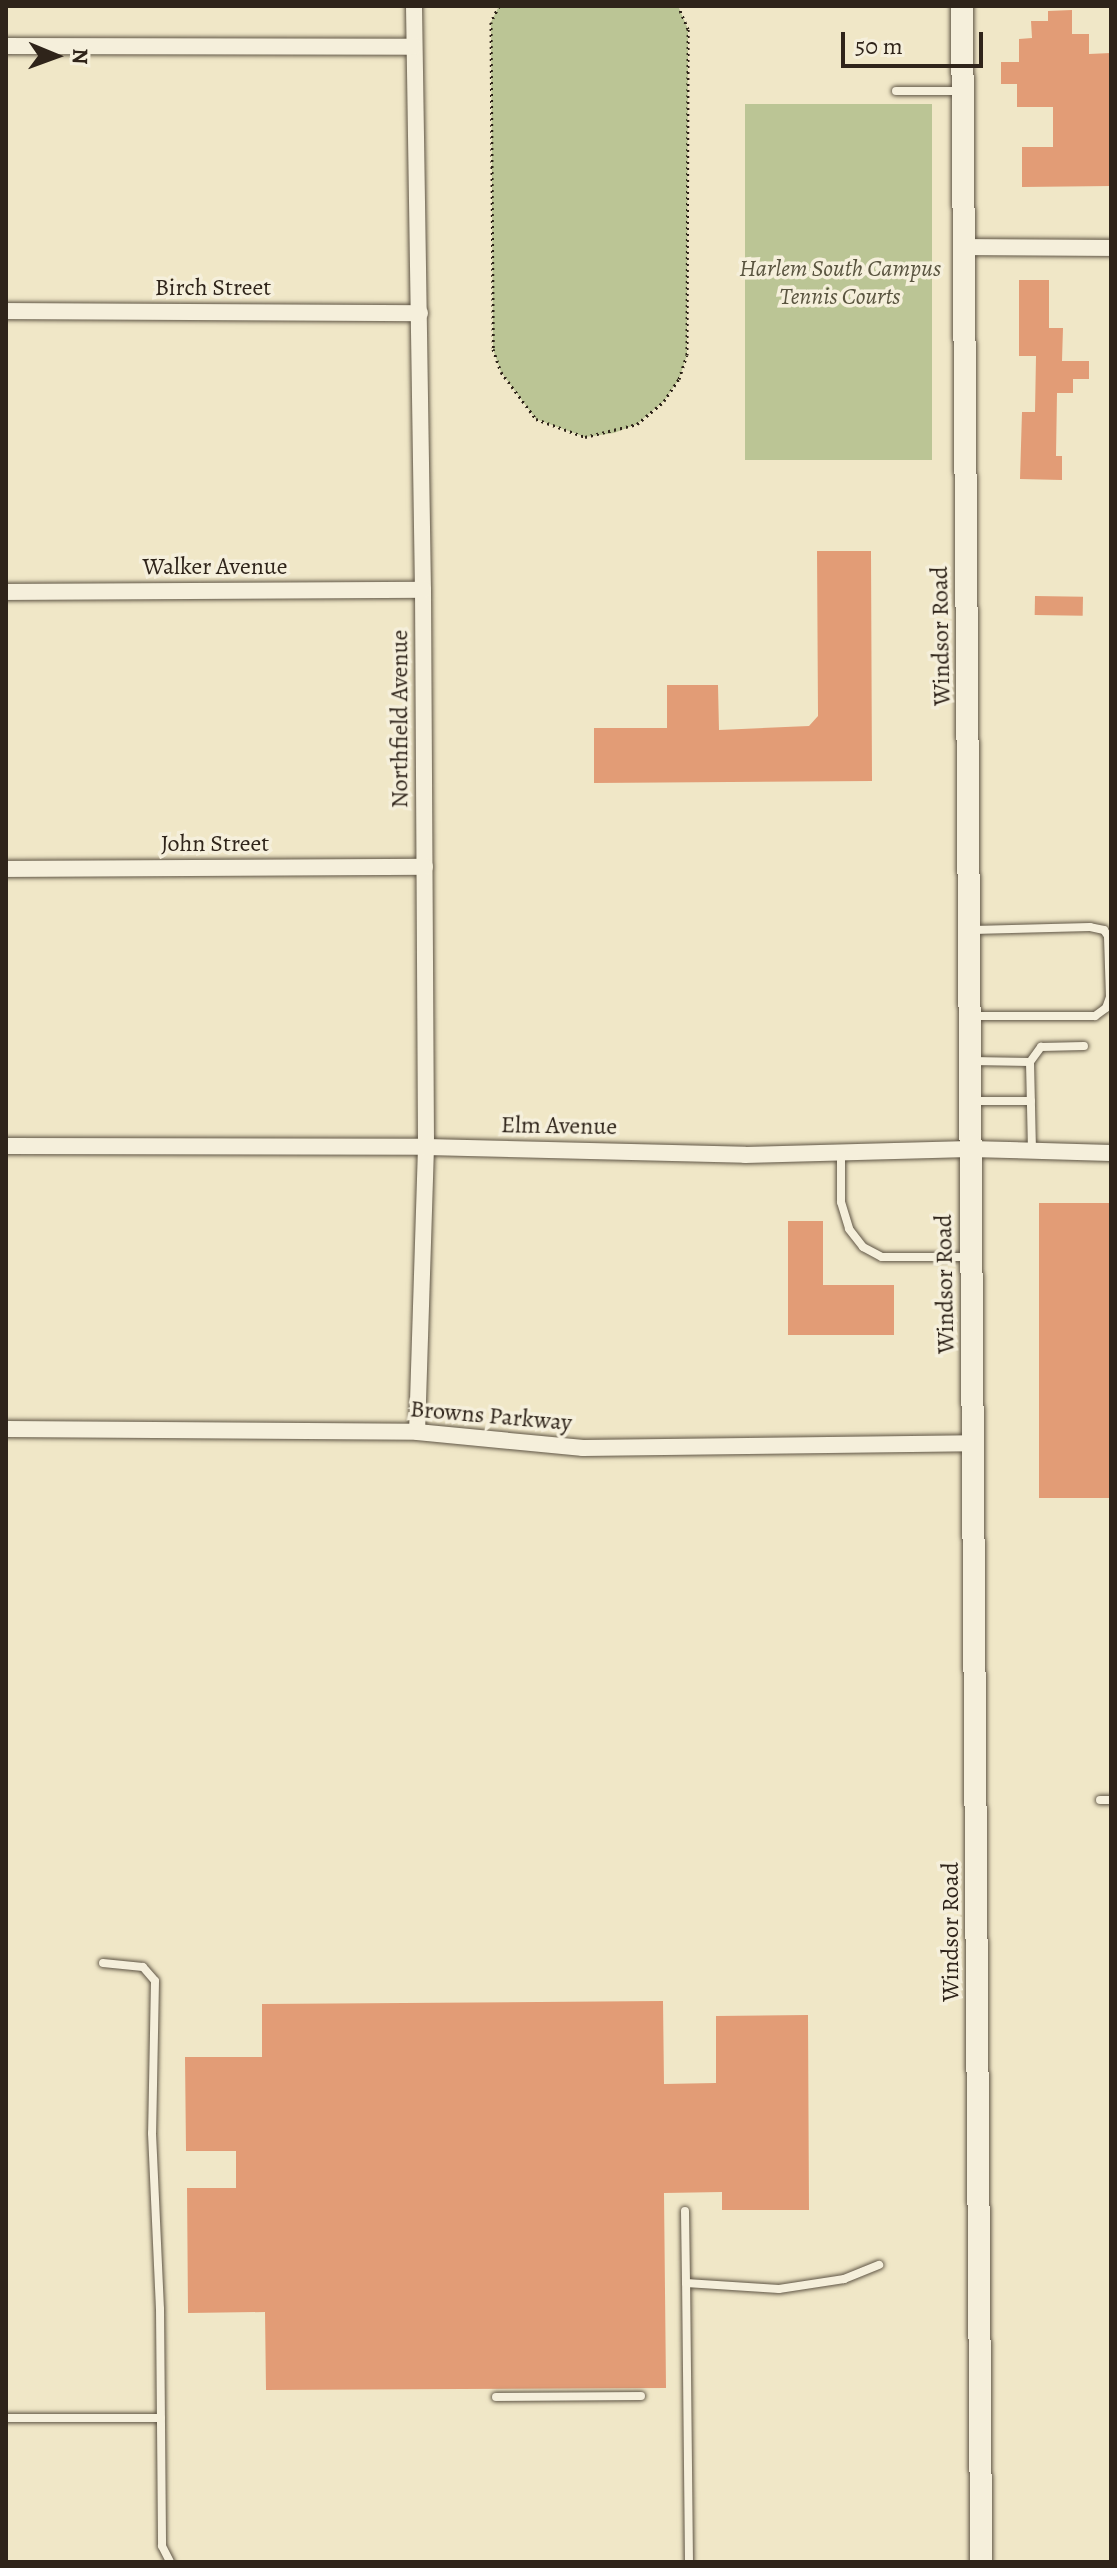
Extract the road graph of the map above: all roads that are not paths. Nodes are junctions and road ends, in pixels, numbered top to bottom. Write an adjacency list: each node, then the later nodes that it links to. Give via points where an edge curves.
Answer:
1 (414, 6): 4 (street, Northfield Avenue)
2 (962, 6): 6 (street, Windsor Road)
3 (6, 46): 4 (street)
4 (414, 47): 10 (street, Northfield Avenue)
5 (896, 91): 6 (lane)
6 (962, 91): 7 (street, Windsor Road)
7 (964, 247): 8 (street); 15 (street, Windsor Road)
8 (1111, 248)
9 (6, 311): 10 (street, Birch Street)
10 (420, 313): 11 (street, Northfield Avenue)
11 (423, 590): 12 (street, Walker Avenue); 13 (street, Northfield Avenue)
12 (6, 592)
13 (425, 867): 14 (street, John Street); 23 (street, Northfield Avenue)
14 (6, 869)
15 (969, 930): 16 (street, Windsor Road); 16 (lane, via 1104,930 1110,997 1095,1016)
16 (970, 1016): 18 (street, Windsor Road)
17 (1084, 1046): 19 (lane, via 1041,1047)
18 (970, 1061): 19 (lane); 20 (street, Windsor Road)
19 (1030, 1062): 21 (lane)
20 (970, 1101): 21 (lane); 24 (street, Windsor Road)
21 (1031, 1101): 25 (lane)
22 (6, 1146): 23 (street, Elm Avenue)
23 (426, 1147): 26 (street, Elm Avenue); 30 (street, Northfield Avenue)
24 (970, 1149): 25 (street, Elm Avenue); 26 (street, Elm Avenue); 28 (street, Windsor Road)
25 (1032, 1151): 27 (street, Elm Avenue)
26 (841, 1153): 28 (lane, via 841,1202 849,1229 863,1247 882,1257)
27 (1111, 1153)
28 (971, 1257): 31 (street, Windsor Road)
29 (6, 1429): 30 (street, Browns Parkway)
30 (417, 1432): 31 (street, Browns Parkway, via 583,1448)
31 (972, 1443): 44 (street, Windsor Road)
32 (1100, 1800): 33 (lane)
33 (1111, 1800)
34 (103, 1963): 41 (lane, via 143,1967 155,1981 152,2133)
35 (685, 2211): 37 (lane)
36 (879, 2265): 37 (lane, via 844,2279 779,2289)
37 (686, 2283): 43 (lane)
38 (641, 2396): 39 (lane)
39 (496, 2397)
40 (6, 2418): 41 (lane)
41 (161, 2418): 42 (lane, via 162,2546)
42 (170, 2562)
43 (689, 2562)
44 (981, 2562)

